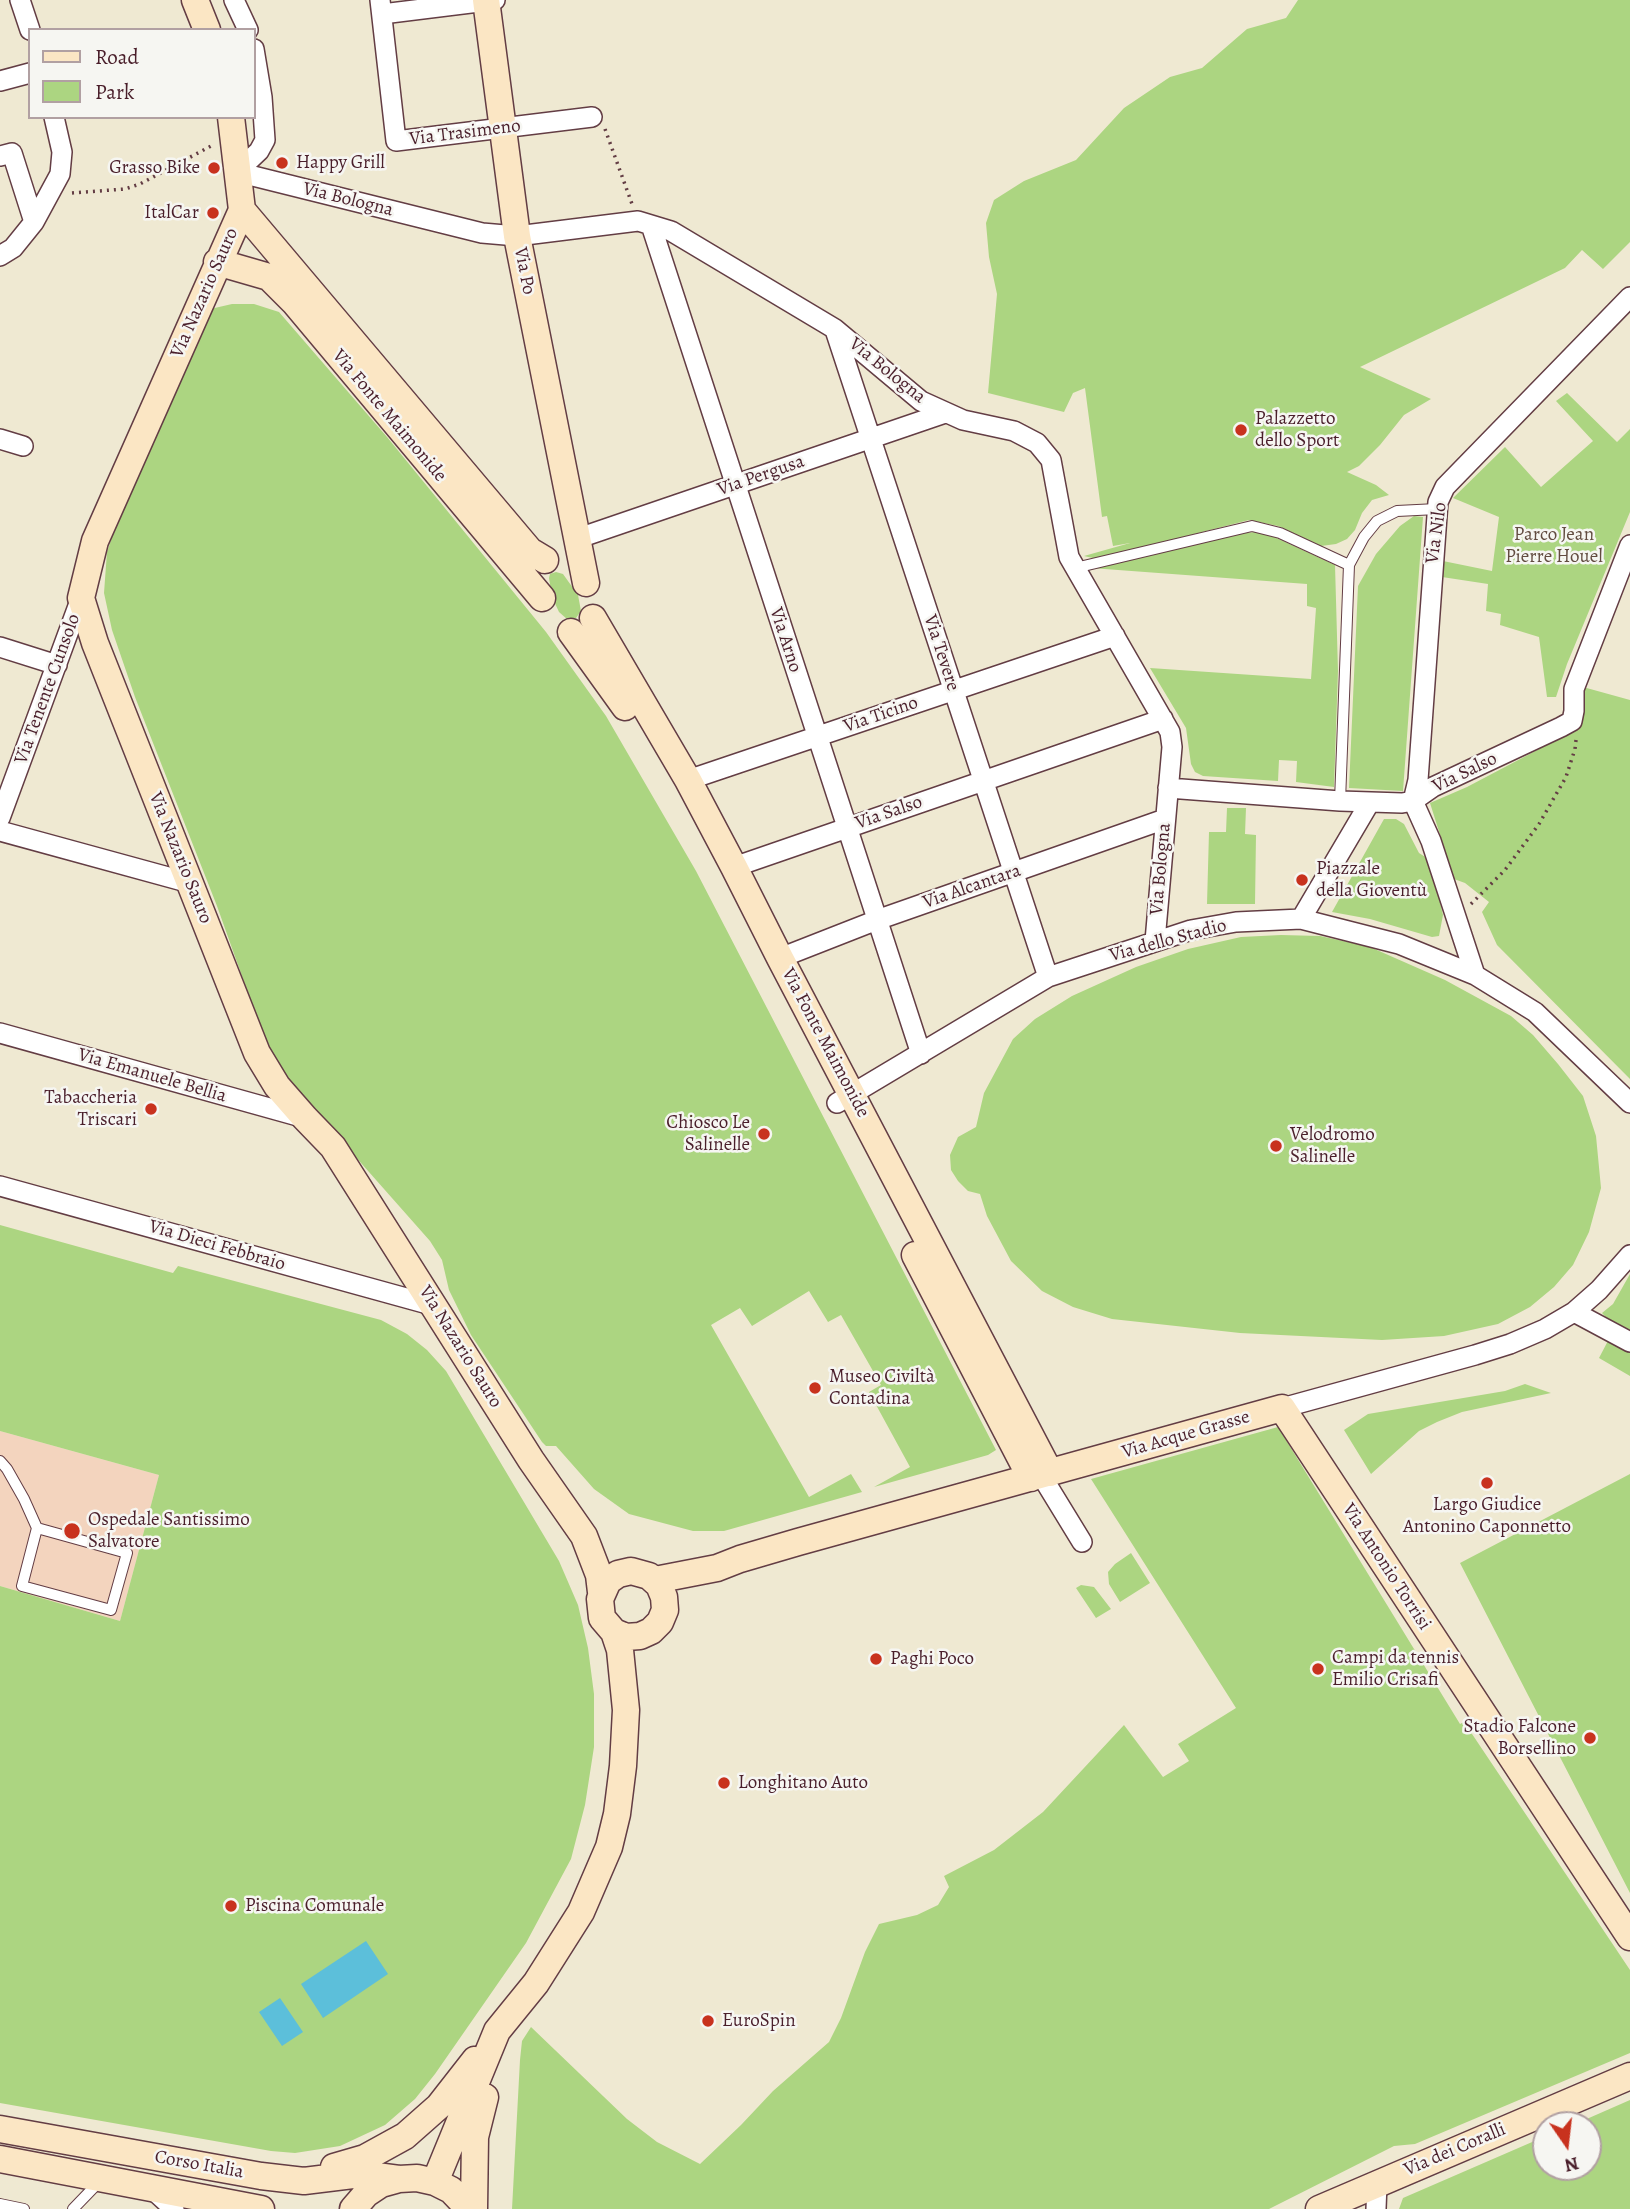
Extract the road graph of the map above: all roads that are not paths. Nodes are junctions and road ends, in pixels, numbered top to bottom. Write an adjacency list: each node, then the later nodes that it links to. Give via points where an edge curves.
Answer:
1 (20, 0): 6 (street)
2 (195, 0): 7 (street)
3 (234, 0): 8 (street)
4 (489, 0): 5 (street); 15 (street, Via Po)
5 (381, 7): 15 (street, Via Trasimeno, via 396,141)
6 (29, 28)
7 (207, 28)
8 (247, 28)
9 (256, 61): 17 (street, via 265,140)
10 (28, 74): 11 (street)
11 (0, 81)
12 (592, 117): 15 (street, Via Trasimeno)
13 (54, 119): 19 (street, via 62,152 60,174)
14 (232, 125): 17 (street, Via Nazario Sauro)
15 (503, 129): 21 (street, Via Po)
16 (6, 154): 19 (street)
17 (237, 172): 18 (street, Via Nazario Sauro); 21 (street, Via Bologna, via 482,233)
18 (242, 210): 23 (street, Via Nazario Sauro); 34 (street, Via Fonte Maimonide, via 530,551)
19 (34, 222): 22 (street, via 13,248)
20 (644, 223): 21 (street, Via Bologna); 25 (street, Via Bologna, via 671,231); 30 (street, Via Arno)
21 (517, 236): 32 (street, Via Po)
22 (0, 256)
23 (217, 262): 38 (street, Via Nazario Sauro, via 95,541); 39 (street, Via Fonte Maimonide, via 269,276)
24 (1630, 297): 31 (street, Via Nilo, via 1445,487)
25 (835, 329): 26 (street, Via Bologna, via 921,401); 27 (street, Via Tevere)
26 (945, 413): 27 (street, Via Pergusa); 36 (street, Via Bologna, via 1014,431 1037,443 1051,460)
27 (871, 438): 30 (street, Via Pergusa); 45 (street, Via Tevere)
28 (0, 439): 29 (street)
29 (23, 446)
30 (734, 484): 32 (street, Via Pergusa); 47 (street, Via Arno)
31 (1437, 509): 35 (lane, via 1397,511 1377,522); 52 (street, Via Nilo)
32 (576, 538): 34 (street); 37 (street, Via Po)
33 (1630, 545): 52 (street, Via Salso, via 1574,689 1572,721 1433,787)
34 (549, 558): 37 (street, Via Fonte Maimonide, via 577,570); 39 (street, via 537,575)
35 (1349, 565): 36 (lane, via 1280,533 1252,526); 51 (lane)
36 (1075, 568): 42 (street, Via Bologna)
37 (586, 583): 40 (street, Via Fonte Maimonide)
38 (81, 598): 44 (street, Via Tenente Cunsolo); 60 (street, Via Nazario Sauro)
39 (541, 598): 41 (street, Via Fonte Maimonide, via 550,614)
40 (593, 618): 41 (street, via 583,632); 48 (street, Via Fonte Maimonide)
41 (571, 632): 69 (street, Via Fonte Maimonide, via 618,696 675,790)
42 (1115, 636): 45 (street, Via Ticino); 46 (street, Via Bologna)
43 (0, 647): 44 (street)
44 (57, 665): 54 (street, Via Tenente Cunsolo)
45 (954, 691): 47 (street, Via Ticino); 49 (street, Via Tevere)
46 (1163, 719): 49 (street, Via Salso); 50 (street, Via Bologna, via 1172,747)
47 (817, 737): 48 (street, Via Ticino); 56 (street, Via Arno)
48 (688, 780): 58 (street, Via Fonte Maimonide)
49 (983, 780): 56 (street, Via Salso); 59 (street, Via Tevere)
50 (1168, 788): 51 (street, Via Salso); 55 (street, Via Bologna)
51 (1340, 801): 53 (street, Via Salso)
52 (1413, 801): 53 (street, Via Salso); 65 (street, via 1431,841)
53 (1370, 802): 61 (street)
54 (0, 818)
55 (1165, 819): 59 (street, Via Alcantara); 63 (street, Via Bologna)
56 (846, 827): 58 (street, Via Salso); 62 (street, Via Arno)
57 (0, 831): 60 (street)
58 (734, 867): 64 (street, Via Fonte Maimonide)
59 (1013, 872): 62 (street, Via Alcantara); 66 (street, Via Tevere)
60 (190, 883): 71 (street, Via Nazario Sauro, via 257,1053)
61 (1301, 919): 63 (street, Via dello Stadio, via 1237,922); 65 (street, Via dello Stadio, via 1399,944)
62 (877, 920): 64 (street, Via Alcantara); 68 (street, Via Arno)
63 (1155, 941): 66 (street, Via dello Stadio)
64 (780, 958): 69 (street, Via Fonte Maimonide)
65 (1475, 975): 70 (street, Via dello Stadio, via 1535,1012)
66 (1048, 977): 68 (street, Via dello Stadio)
67 (0, 1033): 71 (street, Via Emanuele Bellia)
68 (921, 1054): 69 (street, Via dello Stadio)
69 (845, 1099): 79 (street, Via Fonte Maimonide)
70 (1630, 1103)
71 (304, 1118): 74 (street, Via Nazario Sauro, via 332,1147)
72 (0, 1186): 74 (street, Via Dieci Febbraio)
73 (1630, 1255): 75 (street, Via Acque Grasse)
74 (435, 1306): 81 (street, Via Nazario Sauro, via 531,1460)
75 (1574, 1311): 76 (street); 77 (street, Via Acque Grasse, via 1510,1344)
76 (1630, 1342)
77 (1282, 1408): 79 (street, Via Acque Grasse); 89 (street, Via Antonio Torrisi)
78 (0, 1461): 80 (lane)
79 (1041, 1475): 82 (street, Via Fonte Maimonide); 83 (street, Via Acque Grasse)
80 (37, 1528): 80 (lane, via 22,1586 111,1610 127,1553)
81 (584, 1535): 84 (street); 85 (street)
82 (1082, 1542)
83 (717, 1568): 84 (street); 86 (street, via 689,1587)
84 (643, 1576): 85 (street, via 613,1577); 86 (street, via 664,1597)
85 (601, 1592): 87 (street, via 600,1611)
86 (657, 1624): 87 (street, via 633,1637); 88 (street, via 643,1648)
87 (614, 1632): 88 (street)
88 (626, 1710): 90 (street, via 622,1777 609,1847 581,1912)
89 (1630, 1937)
90 (536, 1983): 91 (street); 107 (street, via 482,2105 475,2137)
91 (497, 2031): 95 (street, via 439,2106 384,2149 326,2169); 98 (street)
92 (1630, 2076): 100 (street, Via dei Coralli)
93 (0, 2129): 95 (street, Corso Italia)
94 (0, 2160): 96 (street, Corso Italia)
95 (261, 2176): 97 (street, Corso Italia, via 304,2181 361,2174)
96 (103, 2178): 99 (street, Corso Italia); 103 (lane)
97 (399, 2179): 98 (street, Corso Italia); 106 (street, via 366,2194)
98 (435, 2182): 107 (street)
99 (149, 2186): 104 (street); 105 (street, Corso Italia)
100 (1377, 2196): 108 (street, Via dei Coralli)
101 (0, 2204): 102 (lane)
102 (24, 2209)
103 (73, 2209)
104 (174, 2209)
105 (256, 2209)
106 (353, 2209)
107 (471, 2209)
108 (1320, 2209)

